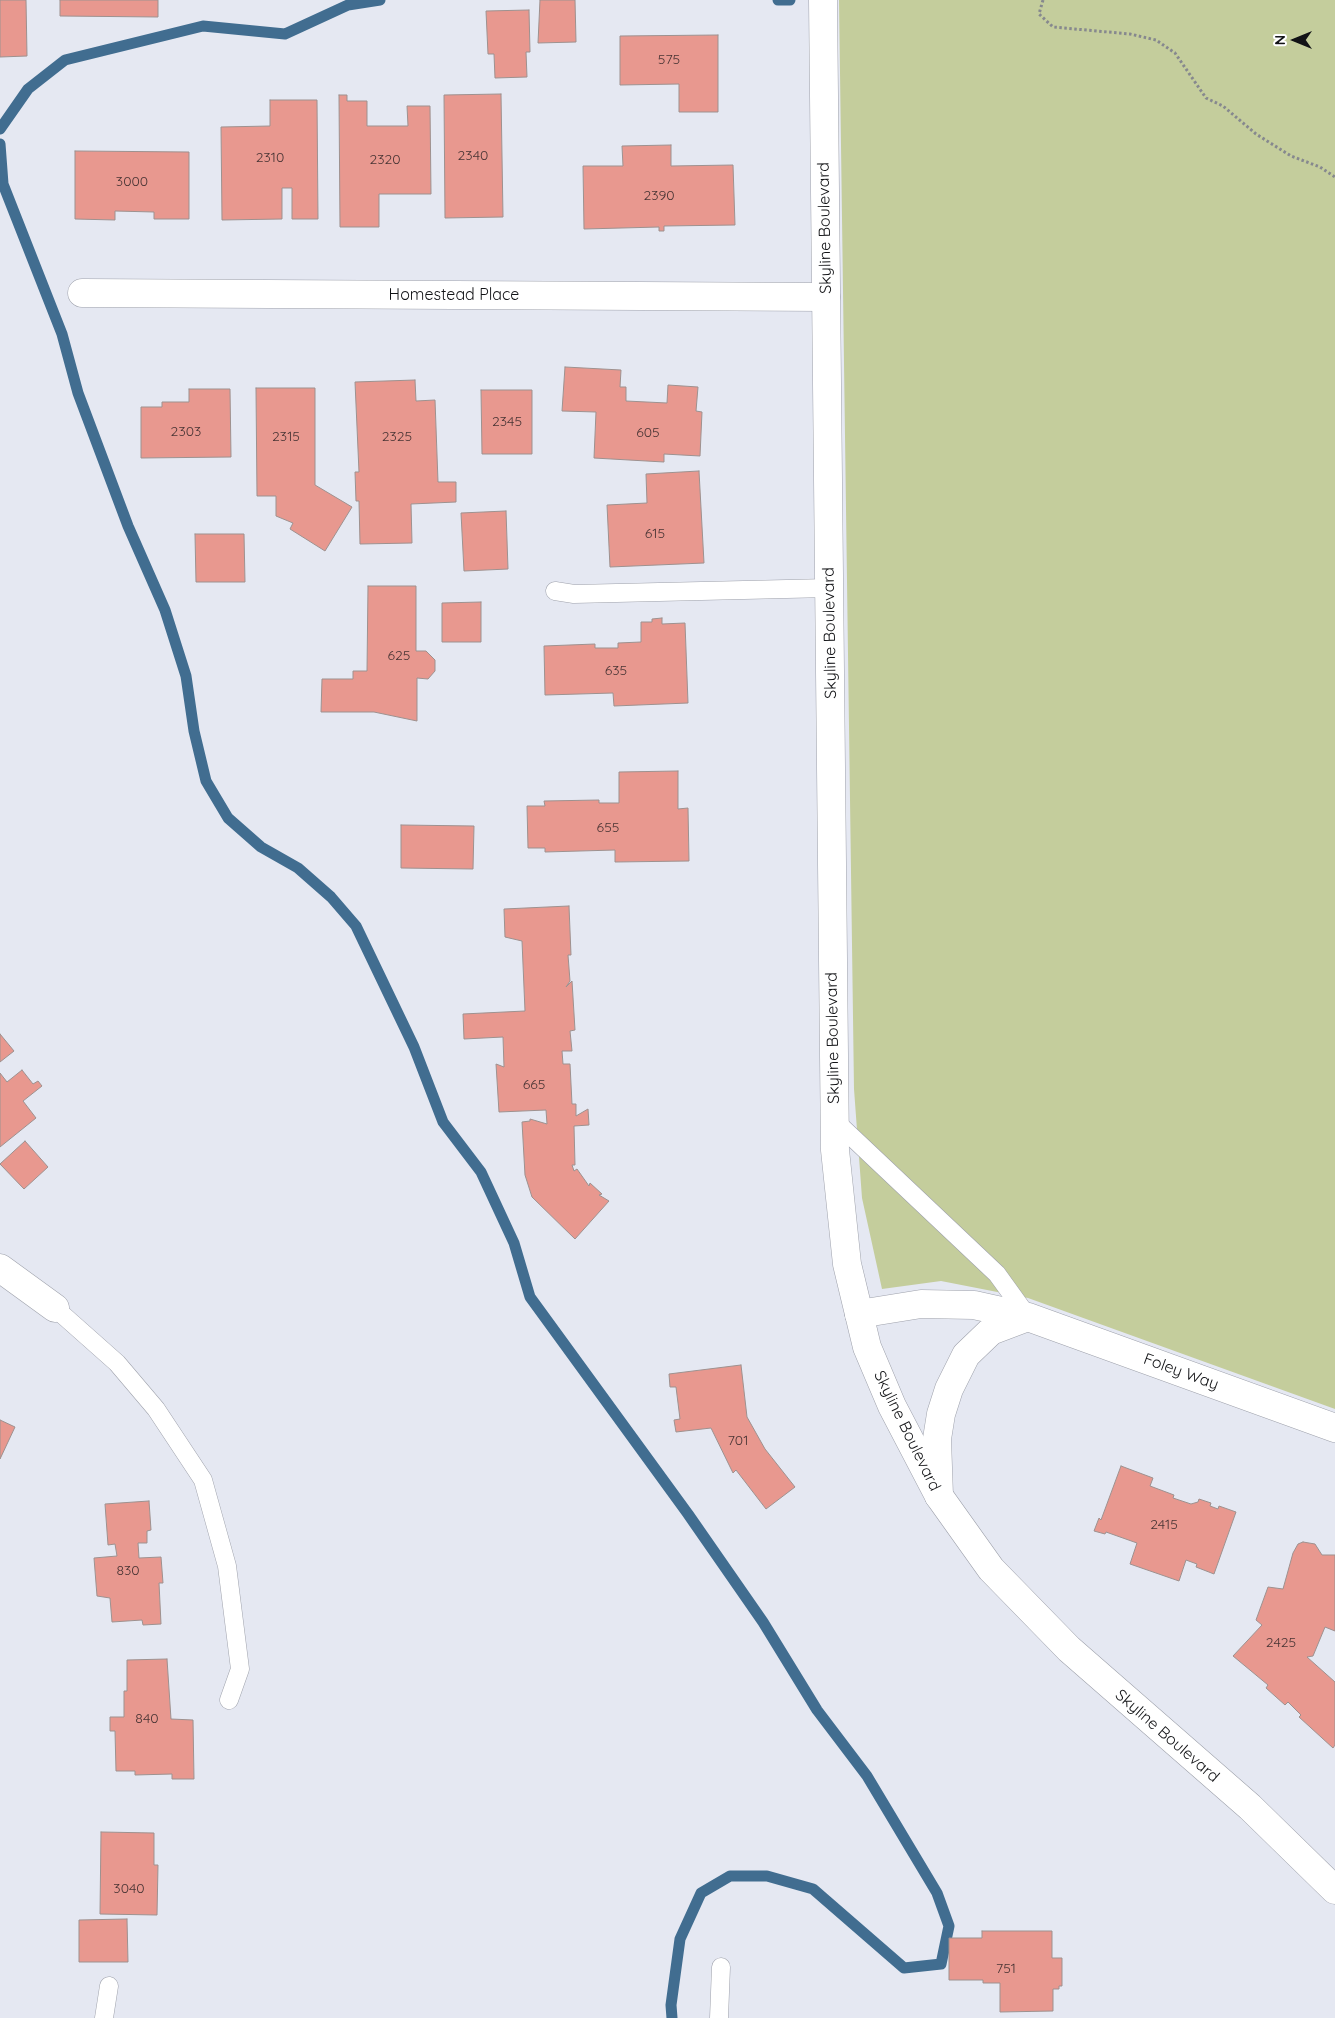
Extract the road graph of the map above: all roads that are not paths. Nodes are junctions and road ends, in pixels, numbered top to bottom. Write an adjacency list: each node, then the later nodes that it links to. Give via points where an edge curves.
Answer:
1 (823, 0): 3 (street, Skyline Boulevard)
2 (82, 293): 3 (street, Homestead Place)
3 (826, 297): 4 (street, Skyline Boulevard)
4 (829, 588): 5 (lane, via 574,594); 6 (street, Skyline Boulevard)
5 (555, 591)
6 (834, 1120): 9 (street, Skyline Boulevard, via 847,1264); 10 (lane, via 997,1274)
7 (0, 1268): 8 (street)
8 (55, 1308): 13 (lane, via 117,1363 156,1409 203,1480 227,1566 240,1669)
9 (859, 1314): 10 (street, Foley Way, via 930,1304 974,1305); 12 (street, Skyline Boulevard, via 867,1347 892,1406)
10 (1028, 1316): 11 (street, Foley Way); 12 (street, via 991,1331 966,1355 941,1414 937,1439)
11 (1335, 1428)
12 (939, 1496): 14 (street, Skyline Boulevard, via 992,1569 1068,1649 1250,1807)
13 (229, 1700)
14 (1335, 1890)
15 (721, 1967): 18 (lane)
16 (109, 1986): 17 (lane)
17 (104, 2018)
18 (719, 2018)

